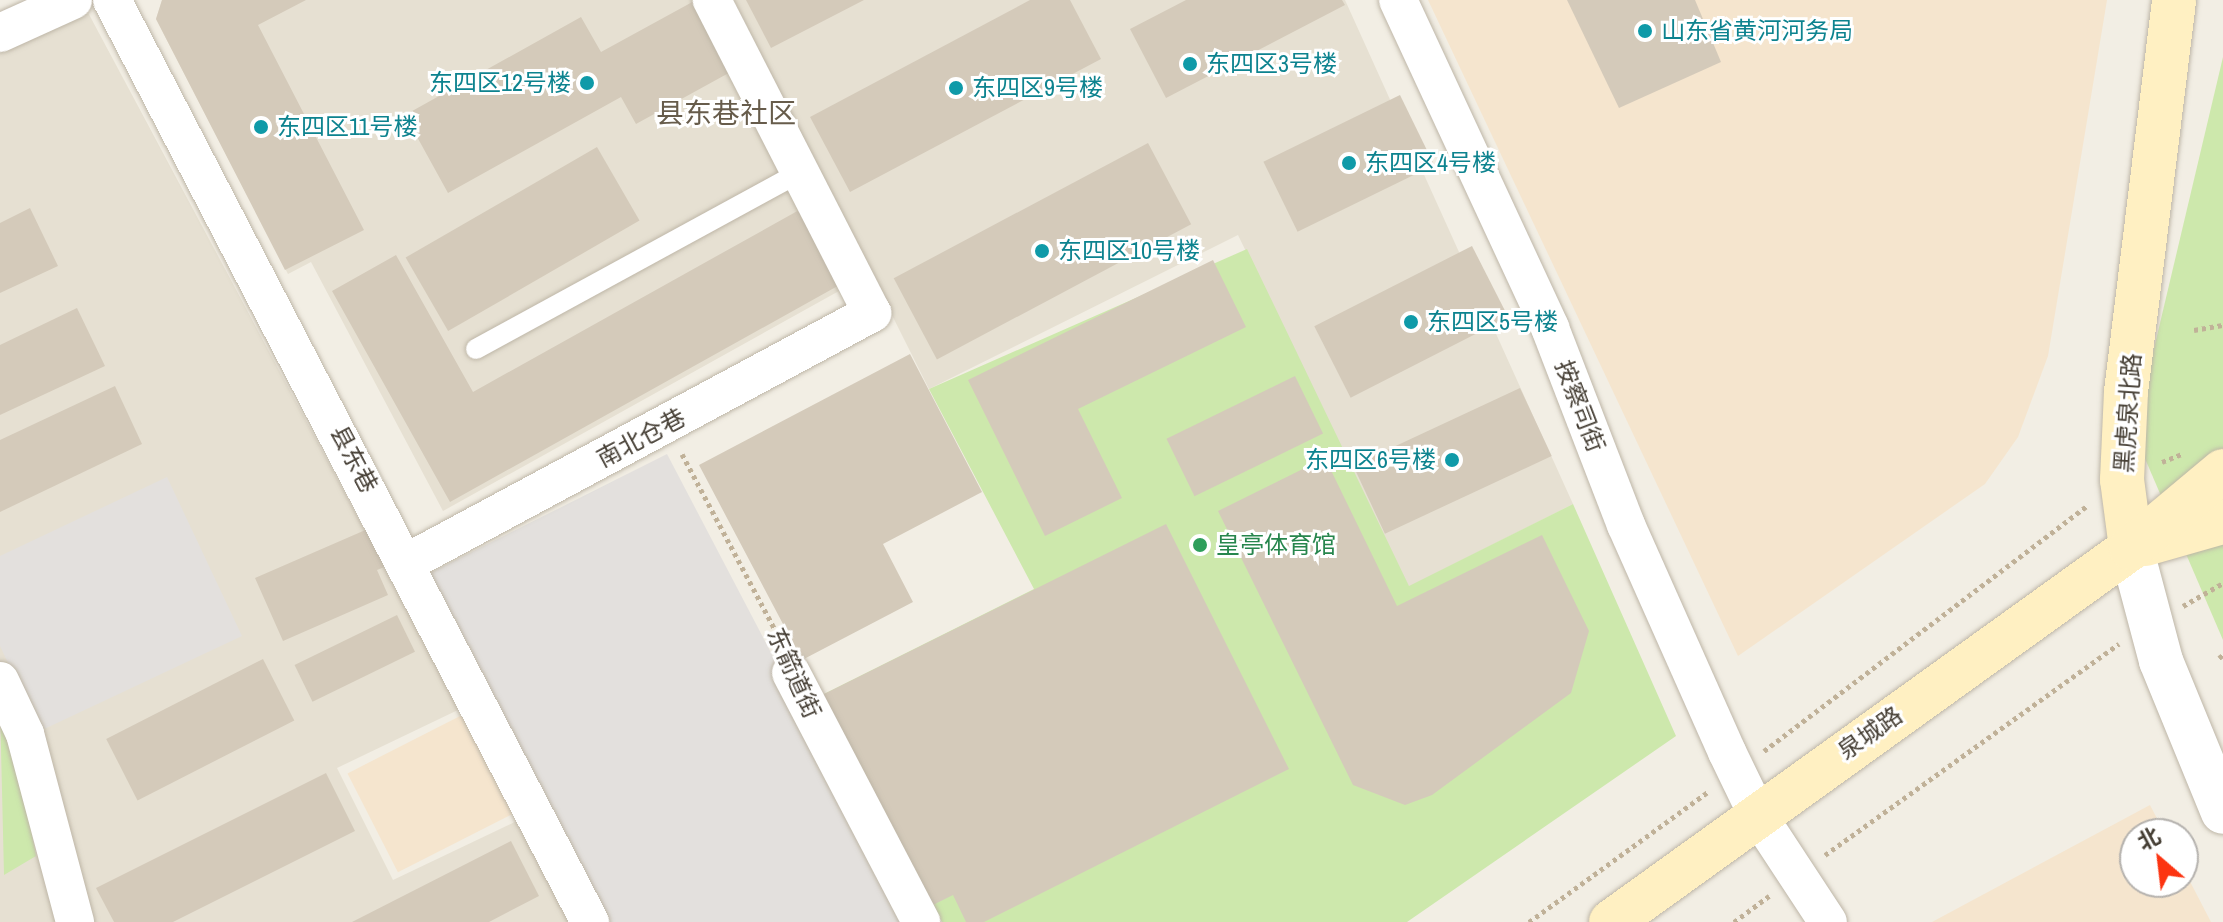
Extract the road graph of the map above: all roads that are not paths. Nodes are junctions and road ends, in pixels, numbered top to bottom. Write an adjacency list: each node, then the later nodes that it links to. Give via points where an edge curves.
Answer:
1 (73, 0): 6 (street)
2 (112, 0): 12 (street, 县东巷)
3 (712, 0): 7 (street)
4 (1398, 0): 16 (street, 按察司街, via 1550,328 1626,525)
5 (2174, 0): 11 (main road, 黑虎泉北路, via 2126,392 2122,480)
6 (0, 33)
7 (800, 172): 8 (lane); 12 (street, 南北仓巷, via 872,313)
8 (476, 349)
9 (2209, 460): 11 (main road, 泉城路)
10 (2223, 522): 11 (main road)
11 (2131, 548): 15 (street, 黑虎泉北路, via 2151,625); 16 (main road, 泉城路)
12 (408, 562): 18 (street, 县东巷)
13 (791, 673): 19 (street, 东箭道街)
14 (0, 681): 17 (street, via 25,734)
15 (2223, 812)
16 (1757, 814): 20 (main road, 泉城路); 21 (street, 按察司街)
17 (75, 922)
18 (590, 922)
19 (921, 922)
20 (1611, 922)
21 (1828, 922)

